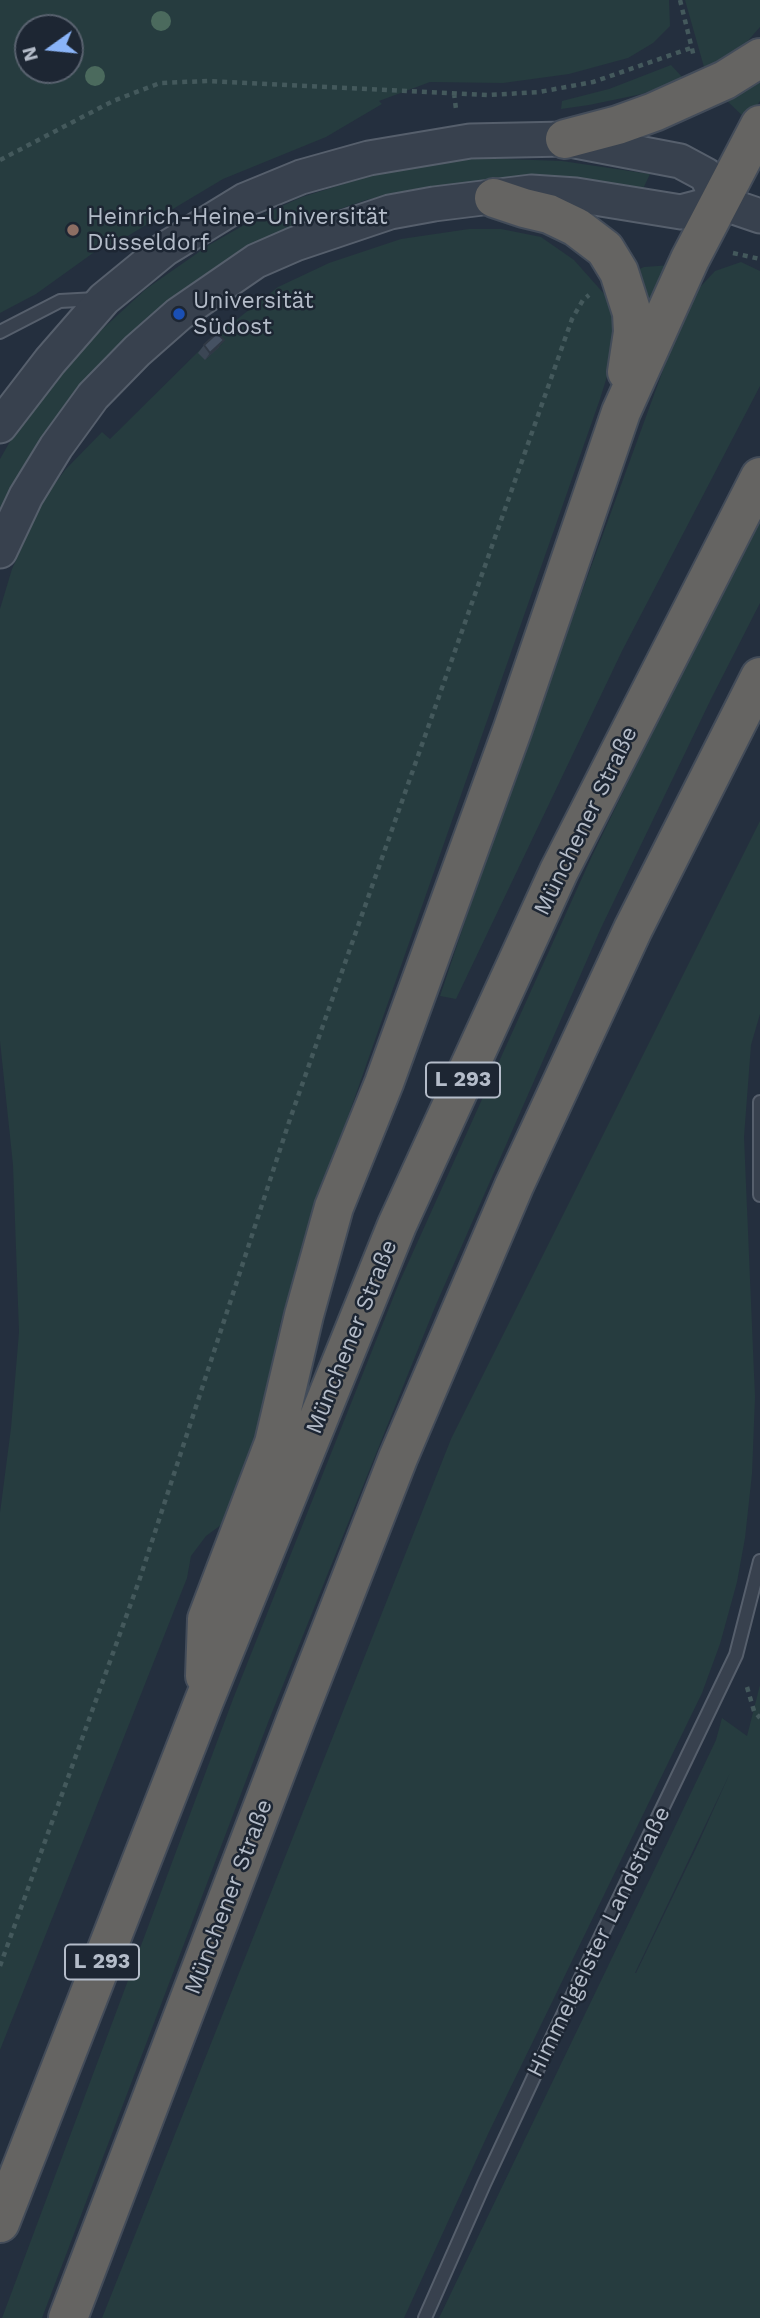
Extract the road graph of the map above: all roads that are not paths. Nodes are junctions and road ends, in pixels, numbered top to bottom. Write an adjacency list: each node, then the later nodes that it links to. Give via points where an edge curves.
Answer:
1 (760, 58): 3 (highway, via 725,80 654,112)
2 (760, 125): 5 (highway)
3 (565, 139): 5 (street, via 680,161 706,175); 7 (street, via 470,141 369,158 301,177 245,201 165,249)
4 (495, 198): 5 (street, via 531,192 576,195 681,212); 9 (highway, via 576,227 605,249 619,272 632,313); 12 (street, via 390,212 295,244 256,261 179,314 93,396 26,496)
5 (719, 202): 6 (street); 9 (highway)
6 (760, 216)
7 (104, 299): 8 (lane, via 60,301); 10 (street)
8 (0, 332)
9 (621, 412): 17 (highway, via 508,741 334,1207 274,1443 207,1619)
10 (0, 426)
11 (760, 477): 17 (highway, Münchener Straße / L 293, via 559,872 397,1225)
12 (0, 551)
13 (760, 677): 19 (highway, Münchener Straße, via 633,929 514,1185 398,1458)
14 (760, 1102): 15 (lane)
15 (760, 1195)
16 (760, 1561): 20 (lane, Himmelgeister Landstraße, via 736,1655 546,2050)
17 (204, 1701): 18 (highway, Münchener Straße / L 293)
18 (0, 2223)
19 (68, 2318)
20 (425, 2318)

